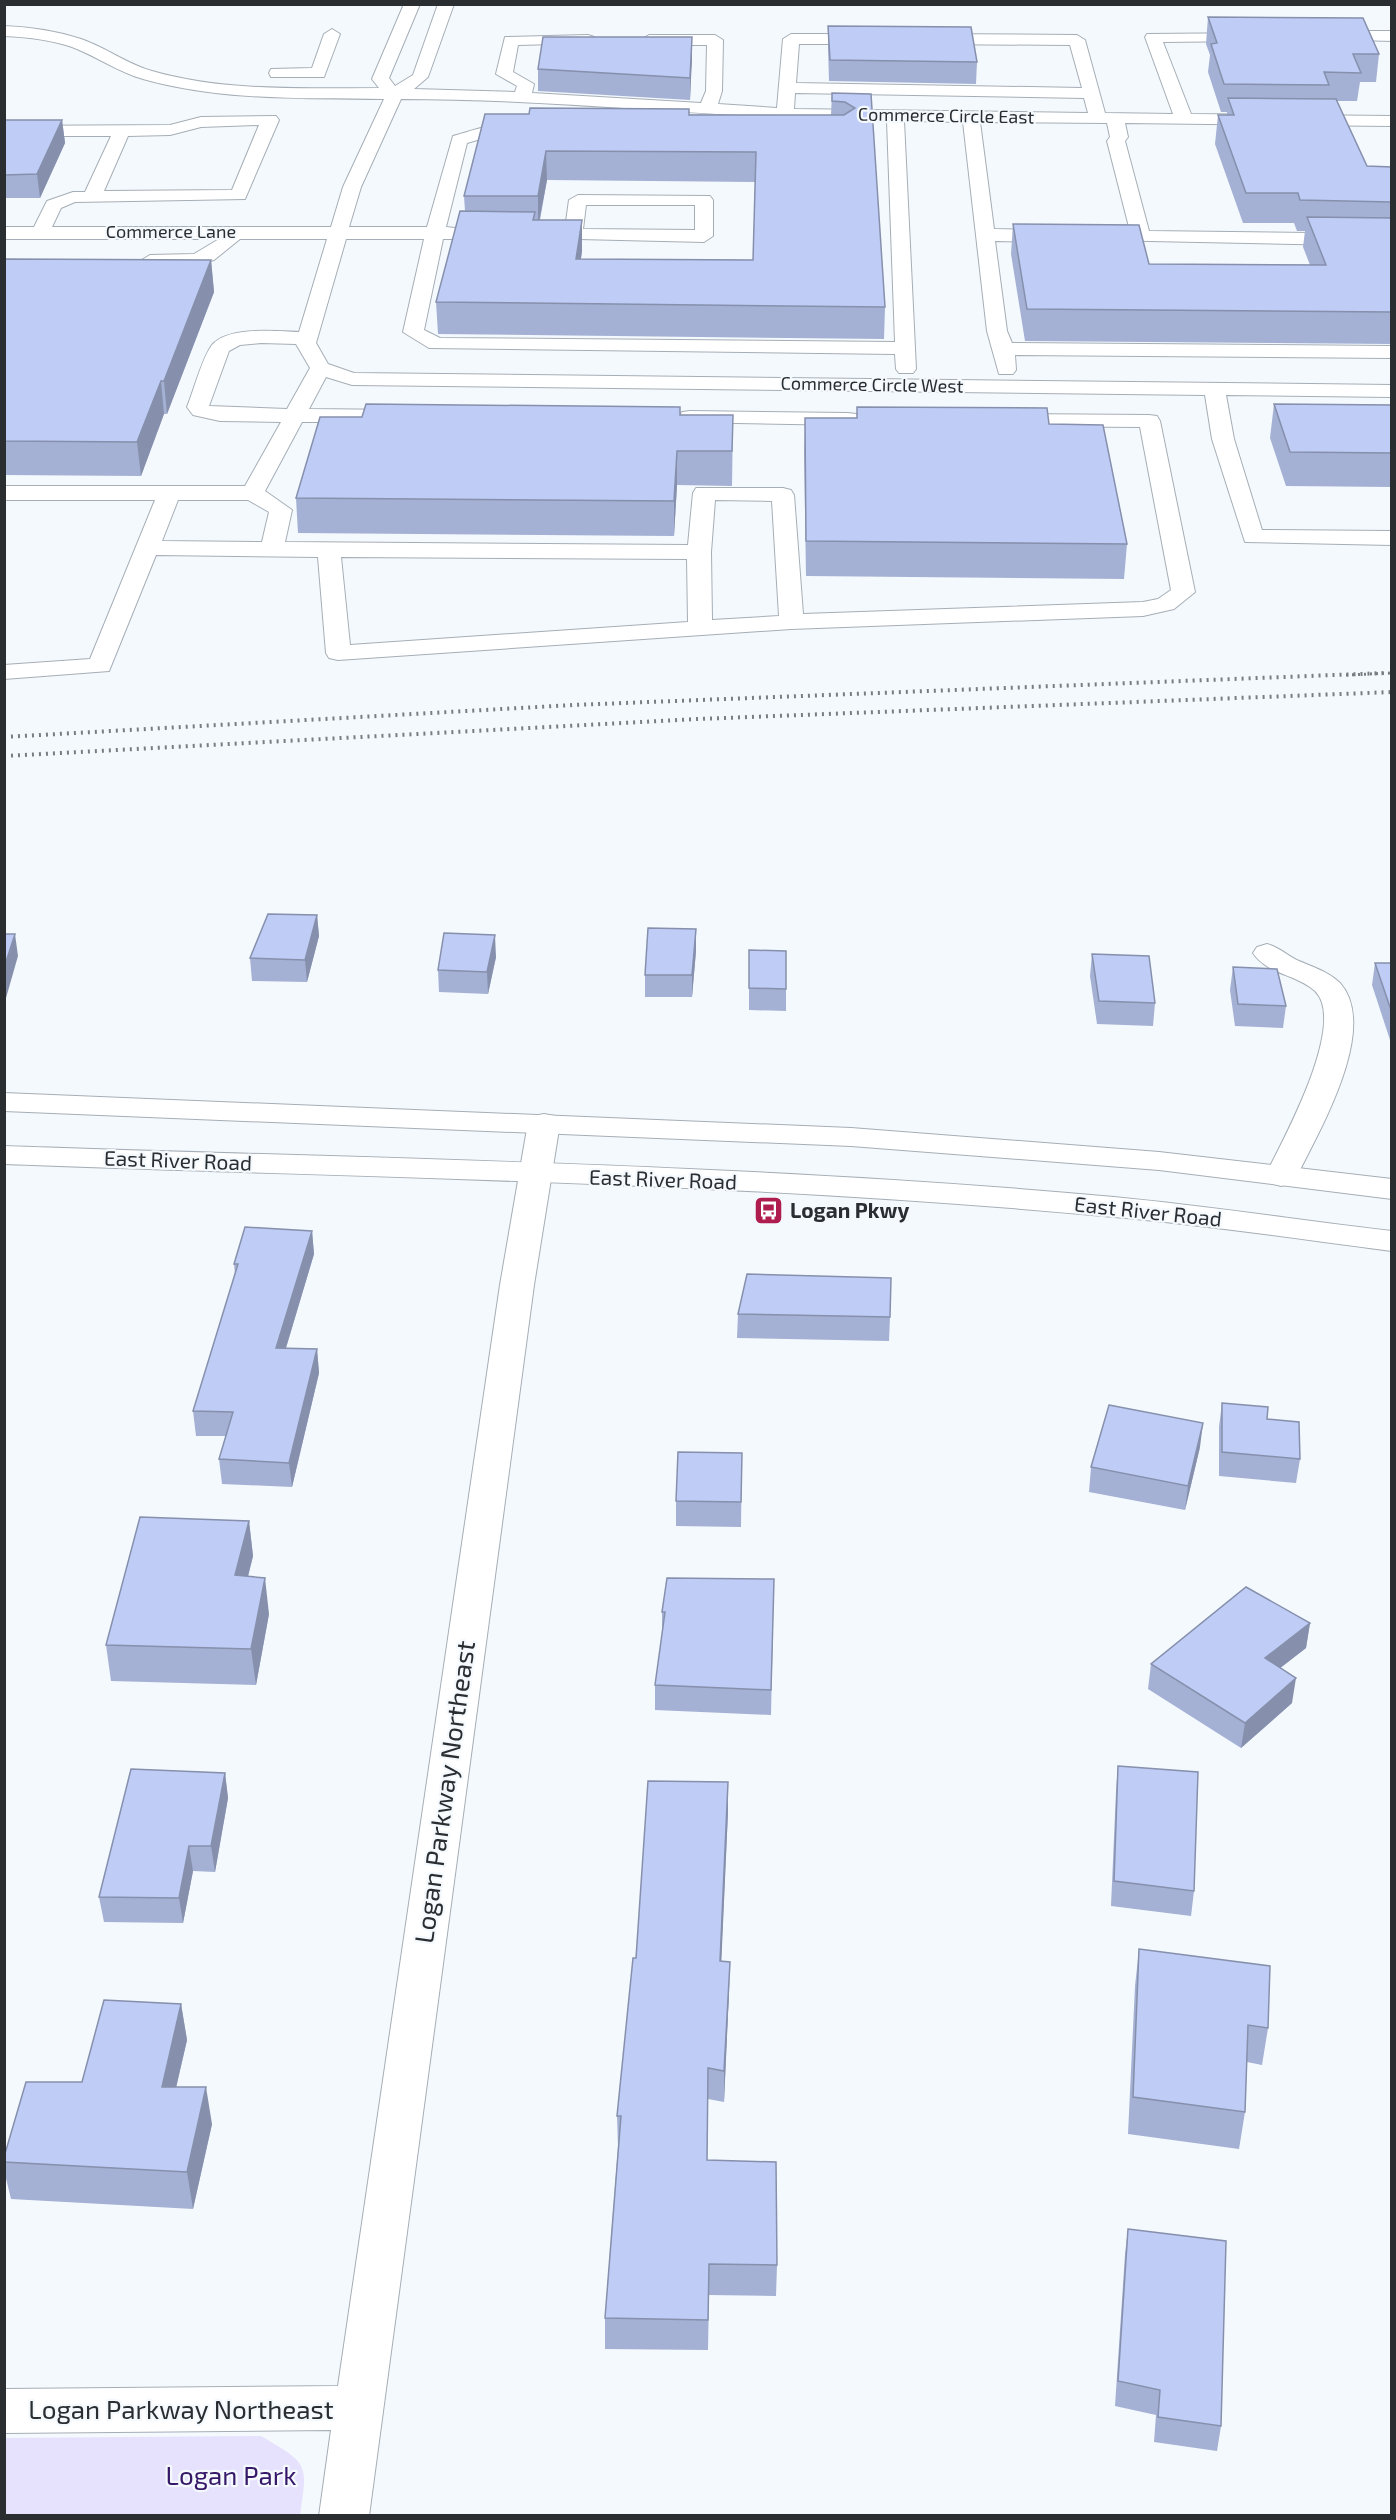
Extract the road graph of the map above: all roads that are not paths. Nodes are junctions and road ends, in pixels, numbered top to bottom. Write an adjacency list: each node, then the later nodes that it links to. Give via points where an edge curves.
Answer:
1 (412, 4): 13 (street, via 380,79)
2 (446, 4): 13 (street, via 420,77)
3 (4, 31): 11 (street, Commerce Circle East, via 76,43 146,75)
4 (333, 34): 11 (street, via 318,73 258,73)
5 (1272, 36): 20 (street, via 1153,37)
6 (1308, 36): 7 (street)
7 (1392, 36)
8 (607, 40): 14 (street, via 512,40 504,74 526,84)
9 (631, 40): 15 (street, via 715,40 714,91)
10 (787, 88): 12 (street); 12 (street, via 791,39 1077,40); 16 (street)
11 (250, 91): 13 (street, Commerce Circle East)
12 (1091, 93): 19 (street)
13 (394, 95): 14 (street, Commerce Circle East); 33 (street, via 352,187)
14 (522, 97): 15 (street, Commerce Circle East)
15 (708, 108): 16 (street, Commerce Circle East)
16 (785, 113): 17 (street, Commerce Circle East)
17 (895, 116): 18 (street, Commerce Circle East); 45 (street, via 890,137)
18 (971, 117): 19 (street, Commerce Circle East); 25 (street)
19 (1107, 118): 20 (street, Commerce Circle East); 28 (street, via 1119,137)
20 (1184, 119): 21 (street, Commerce Circle East)
21 (1392, 121)
22 (543, 129): 34 (street, via 497,129 459,140)
23 (4, 131): 24 (street)
24 (122, 131): 29 (street); 29 (street, via 170,130 201,122 270,120 239,195)
25 (974, 139): 26 (street); 38 (street)
26 (997, 139)
27 (1095, 141): 28 (street)
28 (1116, 141): 39 (street)
29 (92, 197): 32 (street, via 73,197 53,205)
30 (237, 231): 32 (street, Commerce Lane); 33 (street, Commerce Lane); 43 (street, via 219,251 201,259)
31 (4, 232): 32 (street, Commerce Lane)
32 (41, 232)
33 (337, 233): 34 (street, Commerce Lane); 44 (street)
34 (435, 233): 35 (street, Commerce Lane); 45 (street, via 413,332 436,344)
35 (470, 233)
36 (527, 234): 37 (street)
37 (573, 235): 37 (street, via 578,200 704,200 704,236)
38 (986, 235): 39 (street); 46 (street, via 997,331)
39 (1141, 237): 40 (street)
40 (1213, 238): 41 (street); 42 (street)
41 (1392, 240)
42 (1219, 260)
43 (130, 261)
44 (308, 338): 48 (street, via 306,343); 55 (street, via 240,338 226,342 198,407 211,414)
45 (905, 348): 50 (street)
46 (1004, 349): 47 (street); 51 (street)
47 (1392, 352)
48 (320, 368): 49 (street, Commerce Circle West, via 352,379); 55 (street)
49 (713, 383): 50 (street, Commerce Circle West); 58 (street)
50 (906, 386): 51 (street, Commerce Circle West)
51 (1007, 387): 52 (street, Commerce Circle West)
52 (1142, 388): 53 (street, Commerce Circle West); 61 (street)
53 (1214, 389): 54 (street, Commerce Circle West); 65 (street, via 1223,438 1253,537)
54 (1392, 391)
55 (294, 415): 56 (street); 63 (street)
56 (426, 416)
57 (665, 417): 58 (street)
58 (713, 418): 59 (street)
59 (866, 419)
60 (984, 420): 61 (street)
61 (1149, 421): 70 (street, via 1183,592 1166,604 1143,609)
62 (4, 493): 64 (street)
63 (253, 493): 64 (street); 67 (street, via 281,510)
64 (169, 494): 66 (street)
65 (1392, 538)
66 (148, 548): 67 (street); 72 (street, via 100,666)
67 (272, 549): 68 (street)
68 (329, 550): 69 (street); 71 (street, via 338,653)
69 (699, 552): 70 (street, via 704,493 783,495); 71 (street)
70 (791, 622): 71 (street)
71 (700, 628)
72 (4, 672)
73 (1267, 953): 78 (street, via 1278,963 1329,989 1340,1014 1338,1040 1324,1080)
74 (4, 1102): 75 (street)
75 (544, 1123): 77 (street, Logan Parkway Northeast); 78 (street, via 1029,1149)
76 (4, 1155): 77 (street, East River Road)
77 (535, 1175): 80 (street, East River Road, via 753,1182 947,1194 1116,1207); 81 (street, Logan Parkway Northeast, via 516,1285)
78 (1281, 1176): 79 (street)
79 (1392, 1189)
80 (1392, 1240)
81 (358, 2408): 82 (street, Logan Parkway Northeast); 83 (street, Logan Parkway Northeast)
82 (4, 2411)
83 (344, 2516)

